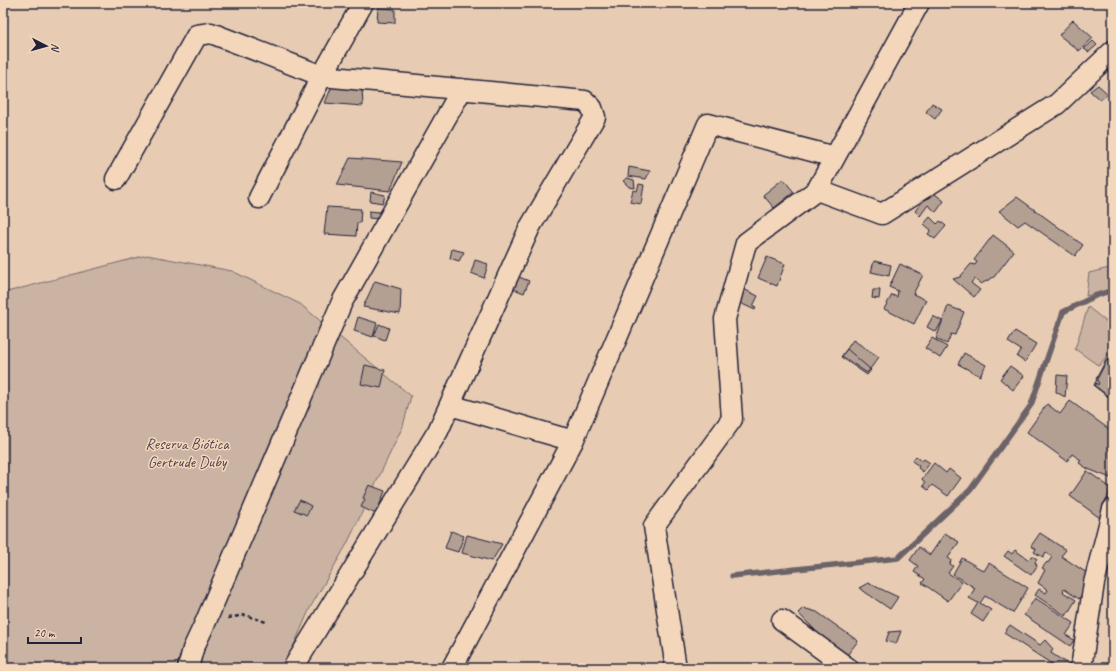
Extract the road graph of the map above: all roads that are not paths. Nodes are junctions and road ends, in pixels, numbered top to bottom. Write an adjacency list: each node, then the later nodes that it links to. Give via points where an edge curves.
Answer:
1 (363, 3): 4 (street)
2 (919, 3): 6 (street)
3 (1113, 51): 8 (street, via 1057,104 882,214)
4 (322, 76): 5 (street); 7 (street, via 210,33 197,35); 9 (street)
5 (462, 90): 10 (street, via 585,101 592,108 595,118 530,227); 14 (street, via 342,302 193,649)
6 (835, 157): 8 (street); 11 (street, via 708,124)
7 (116, 178)
8 (817, 190): 18 (street, via 746,243 724,319 732,419 654,526)
9 (259, 198)
10 (450, 405): 11 (street); 15 (street, via 438,431)
11 (573, 441): 16 (street); 17 (street)
12 (1113, 510): 20 (street, via 1094,583)
13 (782, 620): 19 (street)
14 (188, 668)
15 (293, 668)
16 (452, 668)
17 (456, 668)
18 (676, 668)
19 (848, 668)
20 (1081, 668)

